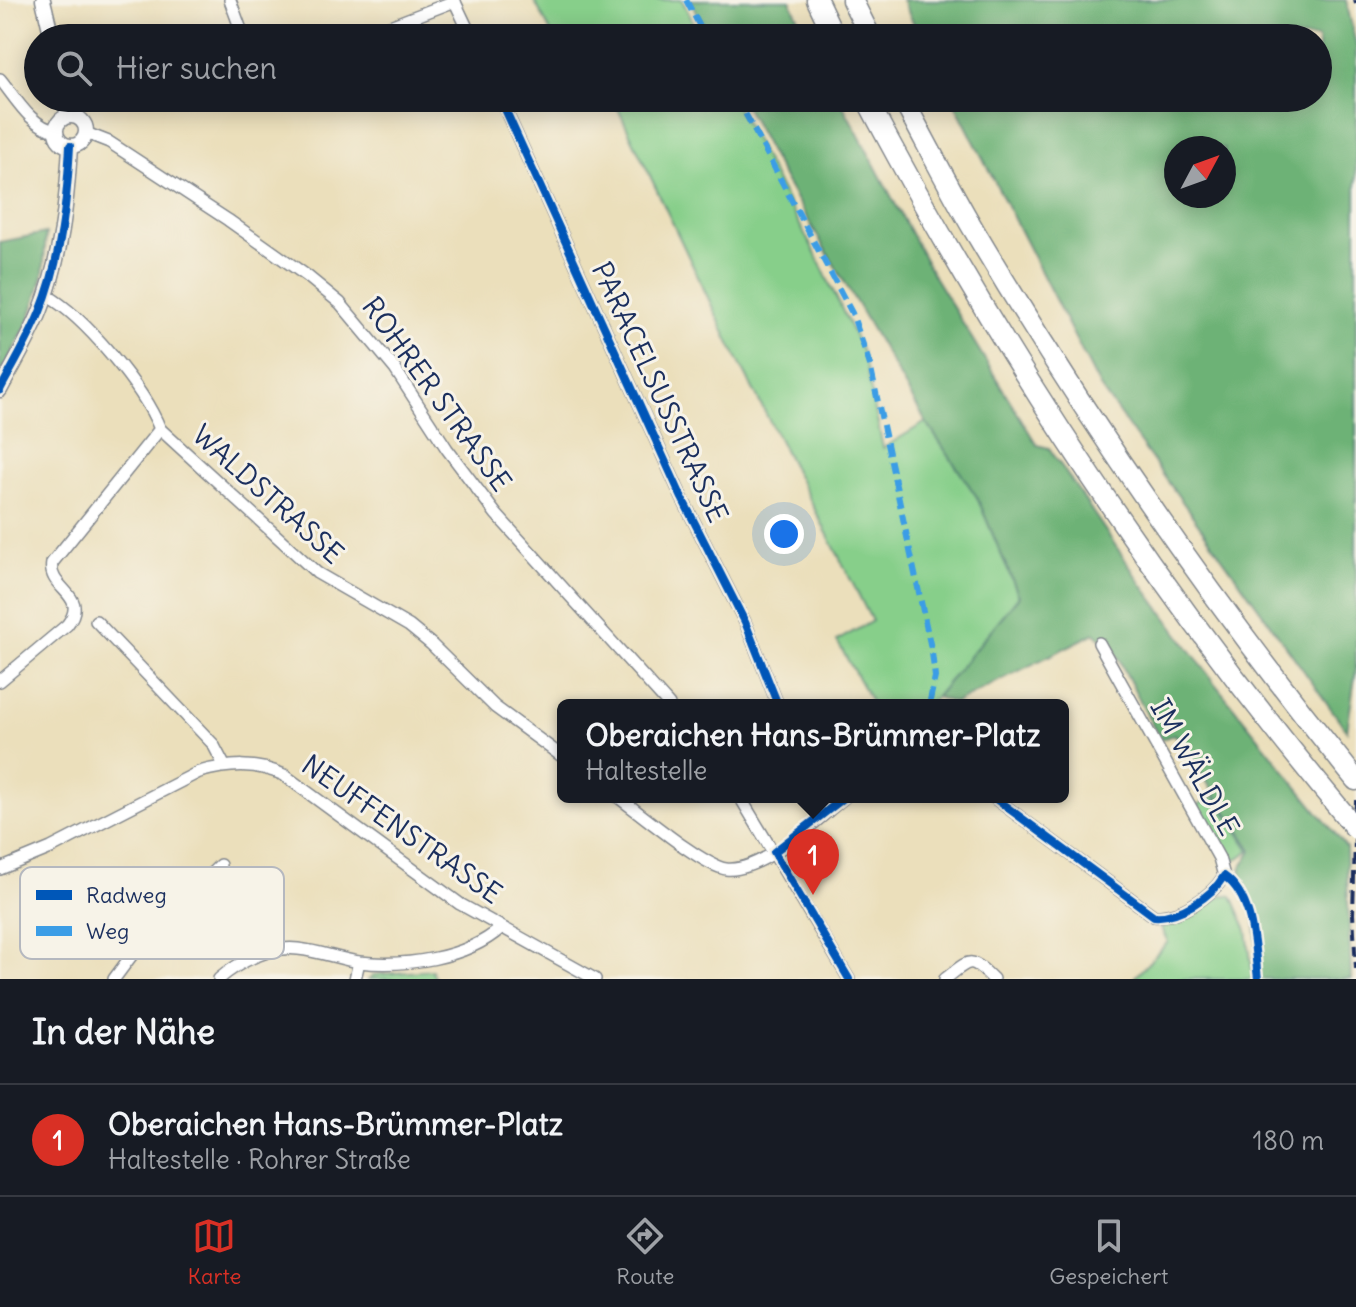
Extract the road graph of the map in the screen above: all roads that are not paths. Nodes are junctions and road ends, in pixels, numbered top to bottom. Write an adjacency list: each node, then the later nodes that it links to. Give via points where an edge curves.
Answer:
1 (43, 0): 6 (main road)
2 (230, 0): 7 (street)
3 (455, 0): 8 (street); 9 (street)
4 (817, 0): 10 (highway)
5 (852, 0): 11 (highway)
6 (49, 24)
7 (239, 24)
8 (394, 24)
9 (466, 24)
10 (828, 24)
11 (864, 24)
12 (0, 79): 13 (street)
13 (24, 108)
14 (27, 112): 20 (street, via 36,123)
15 (67, 112): 19 (main road)
16 (506, 112): 30 (street, PARACELSUSSTRASSE, via 682,498 745,622)
17 (874, 112): 40 (highway, via 977,297 1086,470 1247,695)
18 (910, 112): 33 (highway, via 973,229 1114,455 1229,618)
19 (68, 116): 20 (main road); 21 (main road, via 82,120)
20 (56, 131): 22 (main road, via 61,143)
21 (86, 133): 22 (main road, via 79,144); 29 (street, ROHRER STRASSE, via 109,142 228,220 340,303 395,369 496,514)
22 (70, 146): 23 (main road, via 56,259)
23 (46, 295): 24 (main road); 25 (street, WALDSTRASSE, via 74,315 114,359 151,408)
24 (0, 390)
25 (160, 429): 28 (street, via 52,563 53,576 74,604 74,616); 31 (street, WALDSTRASSE, via 317,573 409,626 495,707)
26 (96, 621): 32 (street, via 213,744)
27 (1099, 643): 38 (street, IM WÄLDLE, via 1219,858 1224,876 1220,883 1182,911 1154,916)
28 (0, 681)
29 (664, 699)
30 (776, 699)
31 (557, 753)
32 (224, 765): 42 (street, NEUFFENSTRASSE, via 199,772); 43 (street, NEUFFENSTRASSE, via 250,765 284,775)
33 (1353, 776)
34 (626, 803): 41 (street, via 723,869 738,869)
35 (744, 803): 41 (street)
36 (813, 803): 39 (street)
37 (837, 803): 39 (street)
38 (1001, 803)
39 (821, 816): 41 (street)
40 (1352, 824)
41 (774, 852): 52 (street)
42 (0, 869)
43 (501, 928): 47 (street, via 484,941 446,954); 51 (street, NEUFFENSTRASSE)
44 (284, 949): 47 (street)
45 (129, 959): 48 (street)
46 (250, 959): 49 (street)
47 (359, 962): 50 (street)
48 (114, 979)
49 (219, 979)
50 (355, 979)
51 (595, 979)
52 (849, 979)
53 (945, 979): 54 (street, via 972,962)
54 (993, 979)

